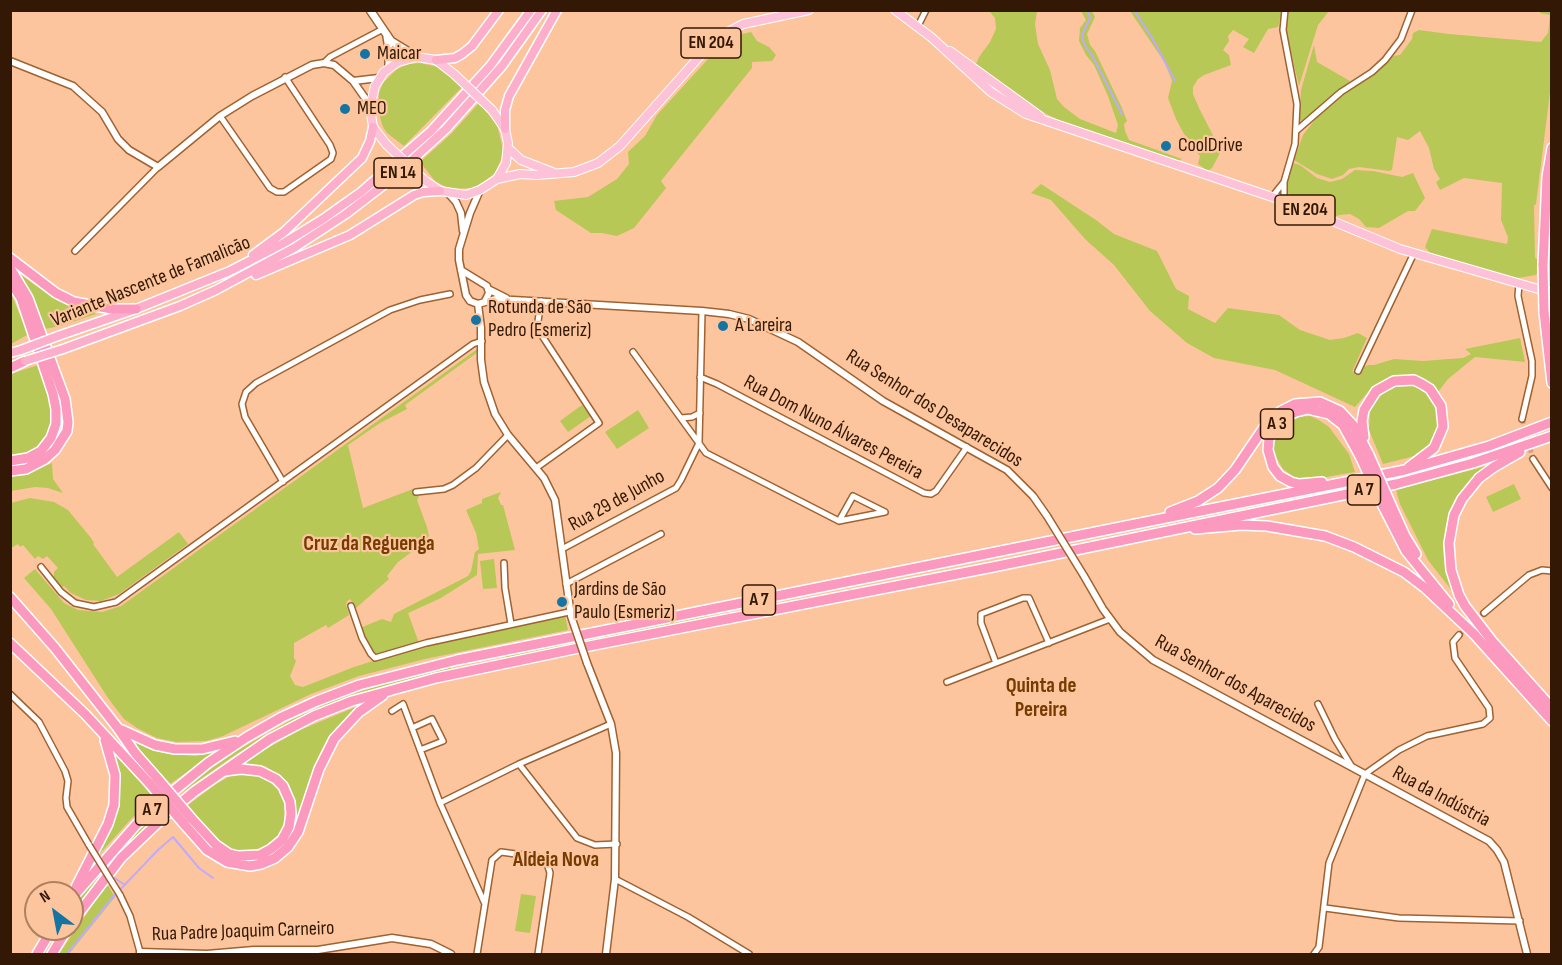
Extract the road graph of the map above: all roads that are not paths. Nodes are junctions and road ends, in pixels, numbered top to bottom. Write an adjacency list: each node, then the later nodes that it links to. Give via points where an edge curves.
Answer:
1 (370, 10): 12 (main road)
2 (499, 10): 14 (highway, via 462,54)
3 (531, 10): 42 (highway, Variante Nascente de Famalicão / EN 14, via 462,98 402,158 323,219)
4 (542, 10): 47 (highway, Variante Nascente de Famalicão / EN 14, via 502,66 417,157 346,214 294,248)
5 (557, 10): 24 (highway, via 509,96)
6 (809, 10): 29 (main road, EN 204, via 742,24 724,33 612,153 582,169)
7 (895, 10): 11 (main road, EN 204)
8 (1285, 10): 25 (street, via 1282,30 1297,97)
9 (1412, 10): 25 (street, via 1407,29 1378,67 1334,97)
10 (927, 11): 11 (street)
11 (918, 26): 34 (main road, EN 204, via 1001,100 1026,114)
12 (384, 32): 13 (main road, via 396,46); 16 (street); 17 (main road)
13 (417, 57): 14 (main road); 17 (main road)
14 (436, 60): 24 (main road, bridge, via 492,110)
15 (10, 61): 28 (street, via 73,86 102,112 129,150)
16 (324, 63): 18 (street); 20 (street, via 334,65)
17 (389, 68): 19 (main road)
18 (285, 77): 22 (street); 22 (street, via 333,153 331,159 284,192 270,188)
19 (380, 78): 20 (street); 21 (main road)
20 (353, 81): 21 (street)
21 (370, 108): 23 (main road)
22 (220, 116): 28 (street)
23 (373, 127): 33 (main road, bridge, via 423,179); 42 (highway, via 362,158 284,232)
24 (505, 129): 26 (main road)
25 (1296, 131): 31 (street)
26 (508, 148): 29 (main road, via 521,160); 30 (main road, via 506,163)
27 (1551, 148): 63 (highway, bridge, via 1543,265)
28 (158, 167): 37 (street)
29 (556, 173): 30 (main road, EN 204)
30 (497, 179): 32 (main road, EN 204)
31 (1284, 182): 34 (street); 35 (street)
32 (480, 190): 33 (main road, EN 204, via 465,195); 36 (street)
33 (444, 192): 36 (street, via 456,202); 47 (highway, via 414,195 341,239)
34 (1272, 197): 35 (main road, EN 204)
35 (1284, 201): 38 (main road, EN 204)
36 (463, 233): 41 (street, via 459,249)
37 (75, 251)
38 (1414, 253): 45 (main road, EN 204); 61 (street)
39 (10, 258): 54 (highway, via 74,302)
40 (10, 268): 77 (highway, via 32,309 65,399 68,422 67,431 45,459 26,469)
41 (461, 270): 44 (street); 48 (street)
42 (230, 271): 54 (highway, Variante Nascente de Famalicão / EN 14)
43 (10, 281): 74 (highway, via 21,298 56,409 56,424 41,451)
44 (479, 281): 46 (street); 48 (street, via 470,283)
45 (1520, 284): 49 (main road, EN 204); 66 (street, via 1518,296 1532,361)
46 (488, 289): 51 (street, Rua Senhor dos Desaparecidos); 52 (street)
47 (216, 290): 59 (highway, Variante Nascente de Famalicão / EN 14, bridge)
48 (466, 291): 52 (street, via 468,298)
49 (1551, 293)
50 (450, 294): 78 (street, via 405,304 383,314 246,392 242,404 245,417)
51 (512, 301): 52 (street, Rua Senhor dos Desaparecidos); 53 (street, Rua Senhor dos Desaparecidos)
52 (481, 302): 56 (street)
53 (541, 302): 55 (street, Rua Senhor dos Desaparecidos); 75 (street, via 537,328 600,423)
54 (136, 309): 58 (highway, Variante Nascente de Famalicão / EN 14, bridge)
55 (702, 311): 62 (street); 71 (street, Rua Senhor dos Desaparecidos, via 749,319 798,342 883,401)
56 (482, 341): 68 (street, via 484,382 495,414); 78 (street)
57 (633, 352): 65 (street)
58 (10, 353)
59 (25, 362): 60 (highway)
60 (10, 367)
61 (1358, 371)
62 (700, 377): 64 (street); 71 (street, Rua Dom Nuno Álvares Pereira, via 924,493 936,491)
63 (1551, 383)
64 (700, 413): 65 (street); 70 (street)
65 (681, 418): 70 (street)
66 (1522, 419)
67 (1551, 422): 76 (highway, A 7, via 1489,447)
68 (508, 435): 75 (street); 81 (street, via 453,485)
69 (1547, 438): 85 (highway, A 7, via 1405,482); 101 (highway, via 1479,478 1454,515 1450,570 1465,606)
70 (699, 442): 83 (street, via 706,453); 87 (street, Rua 29 de Junho, via 676,488)
71 (967, 447): 91 (street, Rua Senhor dos Desaparecidos, bridge, via 1015,477 1033,496)
72 (1365, 455): 76 (highway, via 1362,422 1369,400 1394,381 1414,380 1436,397 1443,427 1434,448); 79 (highway, A 3, via 1329,414 1302,410 1278,422 1268,444 1276,471 1291,482 1324,482); 82 (highway, bridge); 84 (highway, A 7, via 1354,426 1340,411 1320,402 1295,404 1267,423 1235,470 1212,493)
73 (1533, 459): 80 (street)
74 (10, 461)
75 (536, 468): 87 (street, via 555,500)
76 (1405, 470): 79 (highway, A 7)
77 (10, 471)
78 (283, 482): 89 (street, via 131,593 108,605 75,603)
79 (1329, 486): 84 (highway, A 7)
80 (1551, 488)
81 (416, 492)
82 (1387, 505): 100 (highway, via 1400,540 1414,561); 101 (highway, A 7, via 1419,558)
83 (839, 520): 83 (street, via 851,519 885,512 853,496)
84 (1147, 522): 116 (highway, A 7, via 402,673 317,700)
85 (1181, 527): 100 (highway, via 1186,530 1267,526 1344,543 1404,572); 106 (highway, A 7)
86 (661, 534): 92 (street)
87 (562, 549): 92 (street)
88 (504, 563): 98 (street)
89 (41, 567)
90 (1551, 571): 95 (street, via 1529,575)
91 (1084, 576): 97 (street, Rua Senhor dos Aparecidos)
92 (566, 585): 96 (street)
93 (10, 597): 113 (highway)
94 (351, 606): 98 (street, via 362,638 375,658)
95 (1484, 613)
96 (570, 614): 98 (street); 112 (street, bridge)
97 (1110, 619): 103 (street); 119 (street, Rua Senhor dos Aparecidos, via 1153,660)
98 (511, 624)
99 (1459, 635): 121 (street, via 1453,642 1455,658 1489,708 1490,718 1483,724 1427,736)
100 (1476, 636): 111 (highway)
101 (1492, 641): 109 (highway)
102 (10, 643): 115 (highway)
103 (1049, 643): 104 (street); 104 (street, via 1029,598 1023,598 981,614)
104 (996, 663): 105 (street)
105 (947, 682)
106 (393, 689): 120 (highway, A 7, via 296,725); 124 (highway, via 359,712 334,739 298,832 275,858 250,866 228,862 207,850)
107 (10, 694): 135 (street, bridge, via 39,722 65,771 67,807 120,895)
108 (1318, 704): 119 (street)
109 (1551, 708)
110 (392, 711): 114 (street, via 403,705)
111 (1551, 721)
112 (611, 724): 118 (street); 125 (street, via 616,753)
113 (117, 727): 116 (highway, via 142,740 175,749 211,748); 122 (highway)
114 (412, 728): 117 (street); 117 (street, via 432,719 443,741)
115 (101, 733): 122 (highway); 127 (highway, via 114,771 114,805)
116 (247, 737): 128 (highway, A 7, via 155,807)
117 (420, 750): 123 (street)
118 (519, 764): 123 (street); 125 (street, via 578,838 595,845)
119 (1353, 768): 121 (street, Rua Senhor dos Aparecidos)
120 (217, 774): 124 (highway, via 247,769 276,779 290,802 291,820 286,834 265,853 237,856 216,845); 130 (highway, A 7, via 171,810 121,858)
121 (1365, 774): 131 (street, via 1329,863); 132 (street, Rua da Indústria, via 1479,835 1497,849)
122 (153, 781): 124 (highway, bridge)
123 (440, 803): 129 (street)
124 (188, 821)
125 (617, 844): 126 (street)
126 (615, 879): 141 (street); 142 (street)
127 (80, 881)
128 (84, 883)
129 (485, 904): 139 (street); 140 (street, via 492,860 501,852 538,857 547,863 550,873)
130 (84, 906)
131 (1325, 908): 132 (street, via 1399,918); 143 (street, via 1319,947)
132 (1520, 921): 144 (street, Rua da Indústria)
133 (45, 941): 136 (highway)
134 (60, 941): 137 (highway)
135 (140, 953): 138 (street, Rua Padre Joaquim Carneiro, via 318,950 392,938 431,944)
136 (37, 954)
137 (52, 954)
138 (452, 954)
139 (477, 954)
140 (538, 954)
141 (606, 954)
142 (749, 954)
143 (1314, 954)
144 (1527, 954)

